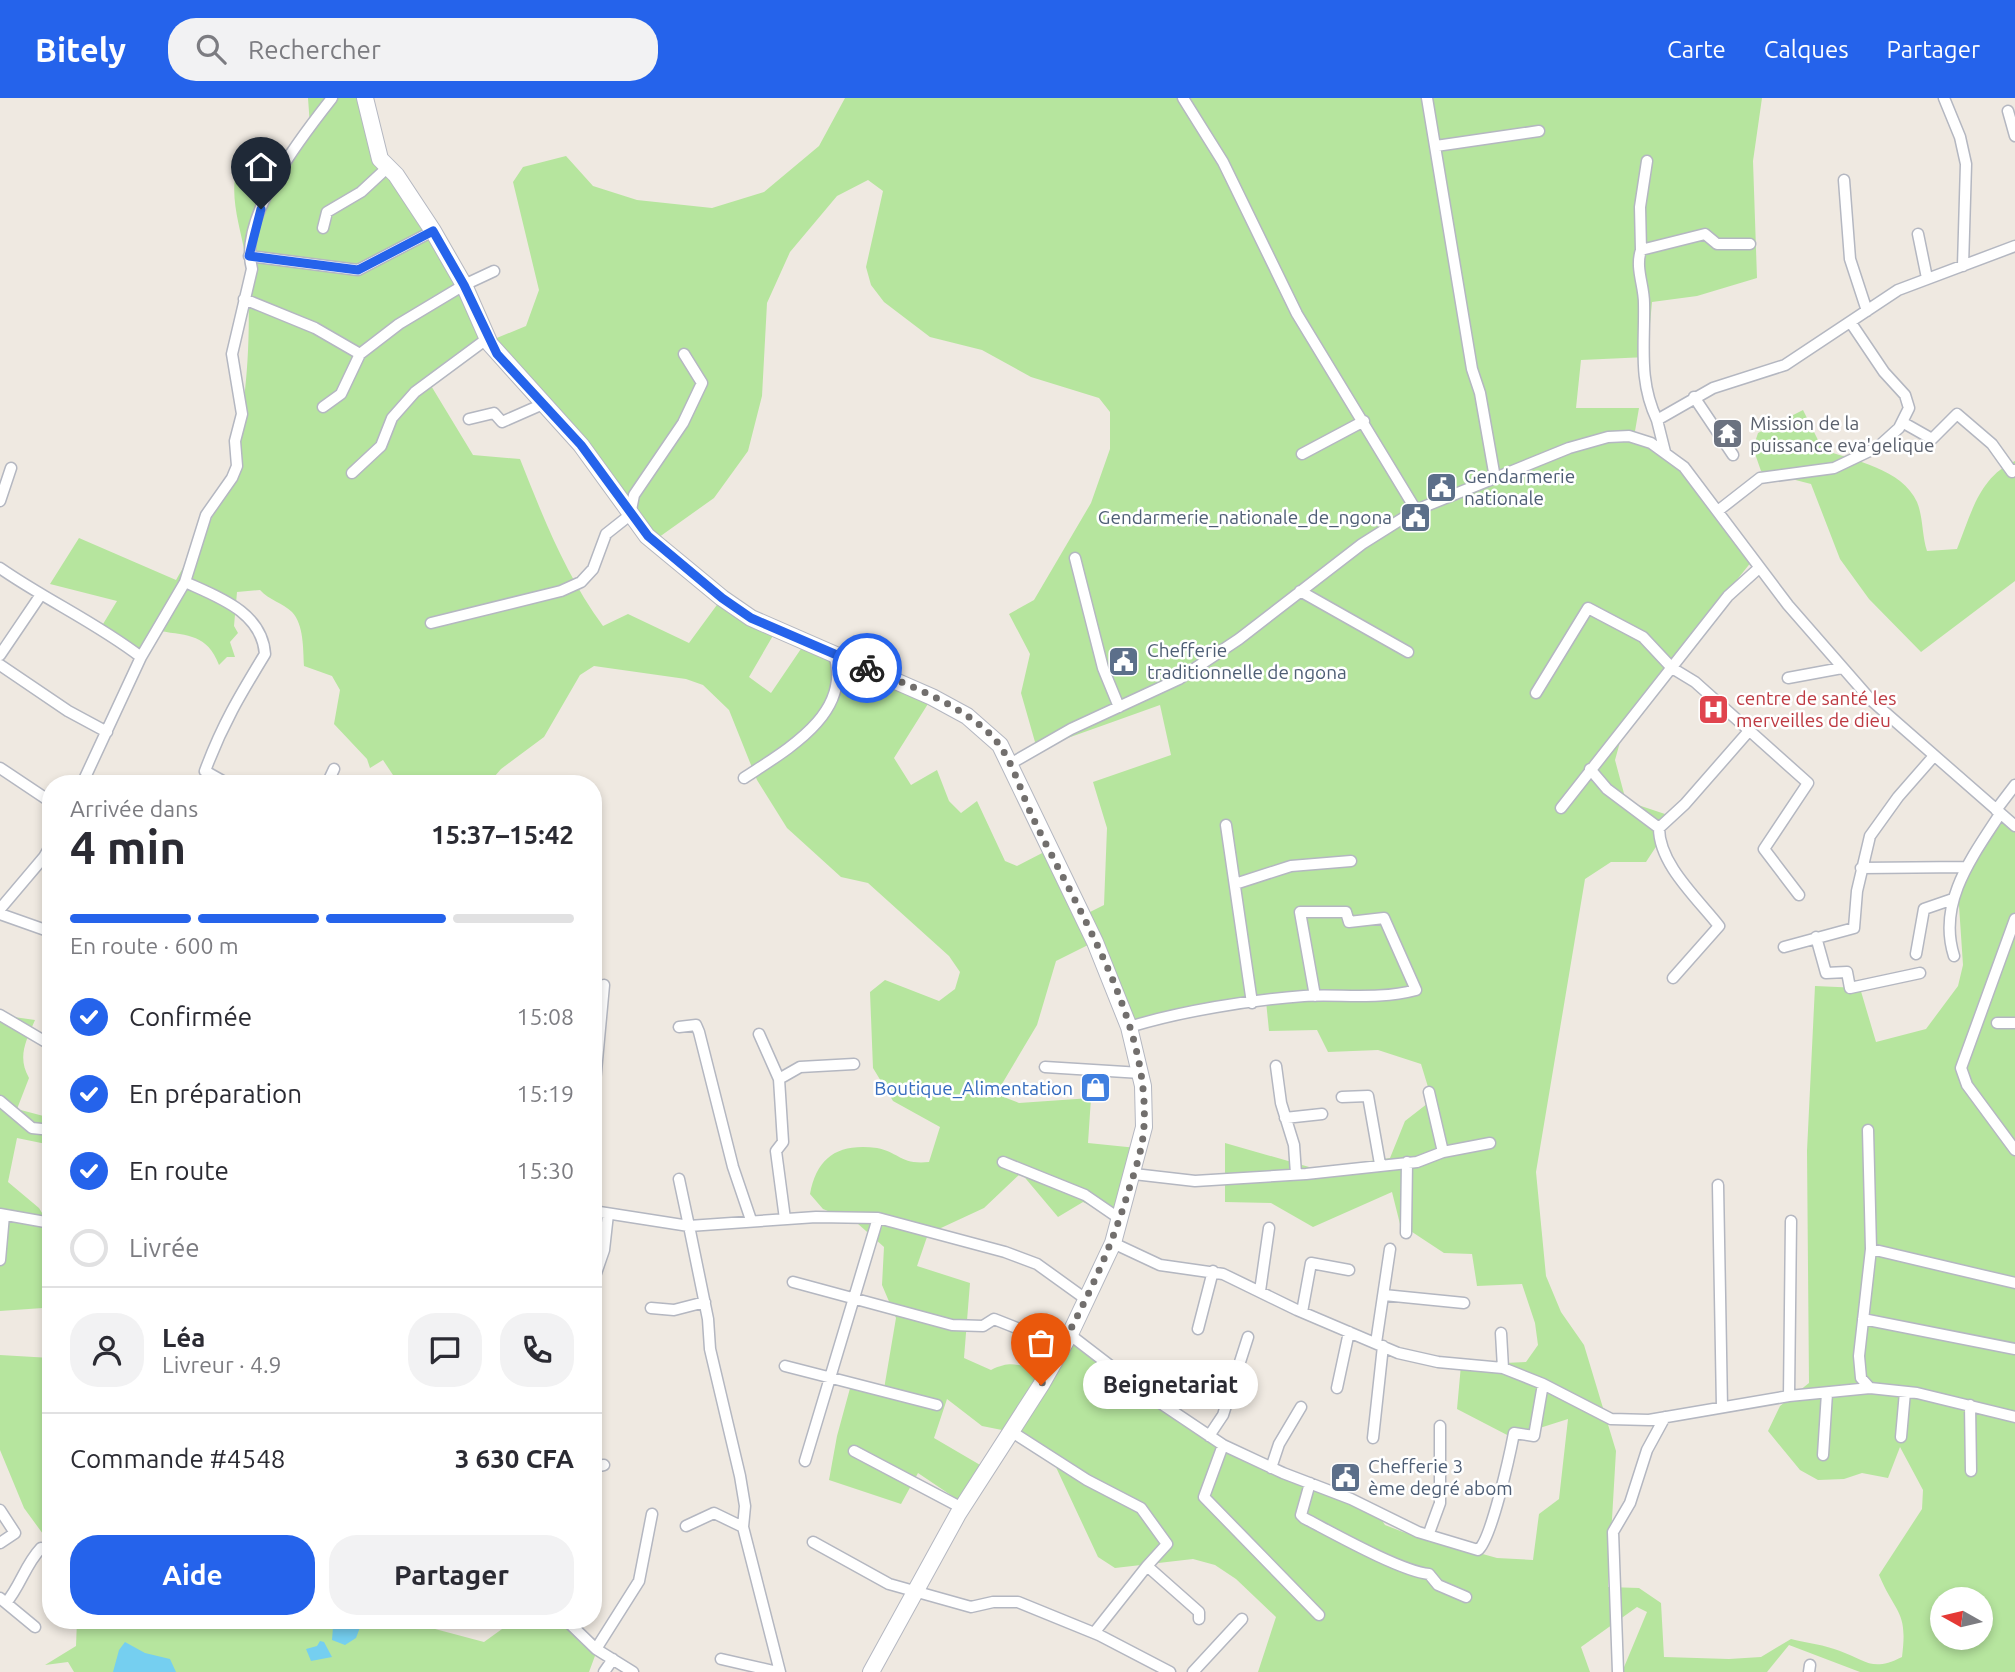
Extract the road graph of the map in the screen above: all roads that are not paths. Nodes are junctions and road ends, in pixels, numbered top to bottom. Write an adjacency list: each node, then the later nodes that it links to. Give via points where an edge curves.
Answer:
1 (332, 98): 19 (street, via 275,178)
2 (365, 98): 11 (street, via 371,135)
3 (1183, 98): 35 (street, via 1223,162 1297,314)
4 (1427, 98): 9 (street)
5 (1944, 98): 20 (street, via 1966,164)
6 (2008, 111): 8 (street)
7 (1539, 131): 9 (street)
8 (2015, 136)
9 (1436, 146): 43 (street, via 1472,369)
10 (1647, 161): 18 (street, via 1640,207)
11 (388, 167): 13 (street, via 361,192 327,212); 14 (street)
12 (1844, 180): 25 (street, via 1850,259)
13 (323, 228)
14 (433, 231): 19 (street, via 358,270); 23 (street)
15 (1917, 234): 22 (street)
16 (1750, 244): 18 (street, via 1717,244 1705,234)
17 (2015, 246): 20 (street)
18 (1642, 250): 34 (street, via 1638,260 1644,302 1641,354)
19 (249, 256): 24 (street, via 252,269)
20 (1963, 266): 22 (street)
21 (494, 271): 23 (street)
22 (1927, 278): 25 (street, via 1898,290)
23 (464, 285): 27 (street); 28 (street)
24 (244, 299): 28 (street, via 315,328); 51 (street, via 232,361 242,414 235,441 237,466 206,515)
25 (1867, 312): 26 (street)
26 (1851, 323): 30 (street, via 1785,365); 36 (street, via 1884,372 1906,395 1909,408)
27 (488, 338): 31 (street); 42 (street, via 415,392 392,418 381,446)
28 (360, 354): 32 (street, via 341,394)
29 (684, 354): 47 (street, via 702,383 683,423 634,495)
30 (1693, 397): 34 (street); 39 (street)
31 (543, 404): 33 (street, via 502,422 494,413); 47 (street, via 581,445)
32 (323, 407)
33 (469, 419)
34 (1657, 420): 37 (street)
35 (1364, 421): 38 (street); 45 (street)
36 (1902, 422): 41 (street, via 1932,439 1957,415 1992,444 2012,472); 46 (street, via 1885,443 1871,451 1834,468 1760,478)
37 (1665, 452): 43 (street, via 1629,436 1608,437); 46 (street, via 1690,474)
38 (1302, 454)
39 (1733, 455)
40 (11, 468): 44 (street)
41 (2015, 470)
42 (352, 473)
43 (1495, 478): 45 (street)
44 (0, 500)
45 (1416, 510): 52 (street)
46 (1718, 510): 50 (street)
47 (630, 515): 54 (street, via 606,534 593,569 573,587); 56 (street, via 648,536 741,611)
48 (1075, 558): 64 (street, via 1102,668)
49 (0, 568): 53 (street)
50 (1759, 568): 60 (street, via 1728,596); 61 (street)
51 (186, 582): 58 (street); 73 (street, via 222,597 247,616 264,646 265,654 228,715 205,771)
52 (1300, 591): 55 (street); 64 (street, via 1179,679)
53 (40, 596): 57 (street); 58 (street, via 65,606)
54 (431, 623)
55 (1408, 652)
56 (834, 654): 68 (street, via 967,716 1000,745); 75 (street, via 840,672 829,706 803,739)
57 (0, 655)
58 (141, 657): 65 (street)
59 (0, 665): 65 (street)
60 (1672, 668): 63 (street, via 1643,637 1588,608); 66 (street, via 1695,682); 71 (street)
61 (1842, 668): 62 (street); 67 (street)
62 (1788, 678)
63 (1536, 693)
64 (1119, 707): 68 (street)
65 (107, 732): 72 (street)
66 (1748, 732): 82 (street); 88 (street, via 1808,783 1764,849)
67 (1933, 757): 79 (street); 86 (street, via 1877,825)
68 (1010, 764): 108 (street)
69 (0, 768): 77 (street)
70 (334, 769): 74 (street)
71 (1590, 769): 78 (street); 82 (street, via 1607,789)
72 (86, 775)
73 (212, 775)
74 (331, 775)
75 (744, 778)
76 (2015, 785): 79 (street)
77 (42, 796)
78 (1561, 808)
79 (1998, 812): 81 (street); 85 (street)
80 (1226, 825): 87 (street)
81 (2015, 825)
82 (1659, 828): 99 (street, via 1667,859 1719,926)
83 (1351, 861): 87 (street, via 1290,866)
84 (42, 865): 90 (street)
85 (1967, 867): 86 (street); 89 (street)
86 (1861, 868): 94 (street, via 1854,928)
87 (1234, 884): 102 (street)
88 (1799, 895)
89 (1953, 899): 96 (street, via 1923,909); 97 (street, via 1949,925)
90 (0, 909)
91 (0, 914): 93 (street)
92 (2015, 919): 124 (street, via 1961,1068 1967,1085)
93 (42, 929)
94 (1816, 937): 95 (street); 98 (street, via 1826,974 1847,972 1850,988)
95 (1784, 947)
96 (1916, 954)
97 (1954, 957)
98 (1920, 973)
99 (1672, 978)
100 (604, 985): 103 (street)
101 (1315, 996): 101 (street, via 1389,996 1416,990 1384,918 1349,922 1346,912 1300,912); 102 (street)
102 (1252, 1003): 108 (street)
103 (602, 1007)
104 (0, 1014): 110 (street)
105 (1997, 1023): 106 (street)
106 (2015, 1023)
107 (679, 1027): 139 (street, via 696,1025 699,1032)
108 (1129, 1027): 114 (street)
109 (759, 1034): 115 (street)
110 (42, 1040)
111 (854, 1064): 115 (street, via 800,1067)
112 (1276, 1066): 120 (street)
113 (1045, 1067): 114 (street)
114 (1141, 1073): 129 (street, via 1144,1127)
115 (779, 1079): 137 (street, via 783,1142 776,1151)
116 (1429, 1092): 125 (street)
117 (1342, 1097): 128 (street, via 1368,1096)
118 (0, 1101): 121 (street, via 32,1128)
119 (1322, 1114): 120 (street)
120 (1285, 1118): 130 (street, via 1294,1144)
121 (42, 1129)
122 (1868, 1130): 146 (street)
123 (1490, 1143): 125 (street)
124 (2014, 1146)
125 (1443, 1152): 127 (street)
126 (1003, 1162): 138 (street, via 1085,1195)
127 (1407, 1162): 128 (street); 144 (street)
128 (1380, 1164): 130 (street)
129 (1134, 1174): 130 (street, via 1195,1181); 138 (street)
130 (1296, 1174)
131 (679, 1179): 142 (street)
132 (1718, 1185): 183 (street)
133 (602, 1213): 135 (street)
134 (2, 1214): 140 (street); 149 (street)
135 (608, 1214): 142 (street); 148 (street)
136 (878, 1218): 137 (street); 156 (street); 157 (street, via 1037,1264)
137 (785, 1219): 139 (street)
138 (1120, 1219): 145 (street)
139 (751, 1220): 142 (street)
140 (42, 1221)
141 (1791, 1221): 179 (street)
142 (689, 1226): 158 (street)
143 (1269, 1227): 154 (street)
144 (1406, 1233)
145 (1113, 1243): 150 (street, via 1160,1265); 157 (street)
146 (1871, 1249): 153 (street); 162 (street)
147 (1390, 1250): 155 (street)
148 (602, 1256)
149 (0, 1260)
150 (1213, 1270): 154 (street); 163 (street)
151 (1349, 1270): 161 (street, via 1311,1263)
152 (793, 1282): 156 (street)
153 (2015, 1283)
154 (1261, 1292): 161 (street)
155 (1384, 1295): 159 (street); 168 (street)
156 (854, 1297): 170 (street, via 952,1325 983,1326 994,1319 1042,1338); 173 (street)
157 (1087, 1300): 165 (street)
158 (705, 1302): 160 (street, via 674,1310); 202 (street, via 710,1349 740,1476)
159 (1464, 1303)
160 (651, 1308)
161 (1302, 1312): 164 (street)
162 (1863, 1319): 169 (street); 176 (street, via 1861,1378)
163 (1198, 1329)
164 (1349, 1332): 168 (street); 175 (street)
165 (1069, 1334): 170 (street); 188 (street)
166 (1501, 1334): 172 (street)
167 (1248, 1338): 188 (street, via 1223,1415)
168 (1380, 1345): 172 (street, via 1438,1362); 190 (street)
169 (2015, 1349)
170 (1058, 1354): 187 (street)
171 (785, 1366): 173 (street)
172 (1503, 1368): 174 (street)
173 (828, 1378): 180 (street); 194 (street)
174 (1543, 1384): 184 (street, via 1611,1419); 203 (street, via 1534,1436 1514,1433 1499,1502 1481,1549)
175 (1337, 1388)
176 (1870, 1388): 177 (street); 178 (street)
177 (1905, 1392): 181 (street); 189 (street)
178 (1827, 1393): 179 (street); 193 (street)
179 (1789, 1396): 183 (street)
180 (937, 1405)
181 (1970, 1405): 185 (street); 196 (street)
182 (1301, 1407): 195 (street)
183 (1723, 1407): 184 (street)
184 (1665, 1417): 226 (street, via 1647,1450 1630,1503 1613,1532)
185 (2015, 1418)
186 (1440, 1426): 203 (street, via 1440,1503)
187 (1012, 1432): 198 (street); 207 (street, via 1141,1508 1167,1544)
188 (1209, 1437): 191 (street)
189 (1901, 1437)
190 (1373, 1438)
191 (1223, 1445): 195 (street); 211 (street, via 1203,1497)
192 (854, 1451): 198 (street)
193 (1823, 1455)
194 (806, 1461)
195 (1271, 1468): 197 (street)
196 (1971, 1471)
197 (1310, 1483): 203 (street); 209 (street, via 1304,1518 1410,1572 1429,1574 1438,1585)
198 (962, 1508): 208 (street)
199 (0, 1510): 205 (street, via 15,1533)
200 (652, 1514): 217 (street, via 639,1581)
201 (686, 1525): 202 (street, via 715,1513)
202 (743, 1527): 223 (street)
203 (1429, 1533)
204 (813, 1542): 208 (street, via 889,1584)
205 (0, 1543)
206 (41, 1548): 210 (street, via 27,1562 20,1587)
207 (1147, 1566): 212 (street, via 1199,1612); 216 (street)
208 (916, 1589): 216 (street, via 971,1607 1018,1602); 224 (street)
209 (1466, 1597)
210 (3, 1600): 214 (street)
211 (1319, 1615)
212 (1199, 1619)
213 (1242, 1619): 225 (street)
214 (35, 1627)
215 (575, 1629): 217 (street)
216 (1094, 1633): 220 (street)
217 (596, 1649): 218 (street)
218 (612, 1659): 221 (street); 222 (street)
219 (721, 1659): 223 (street)
220 (1164, 1670)
221 (604, 1672)
222 (633, 1672)
223 (779, 1672)
224 (871, 1672)
225 (1193, 1672)
226 (1618, 1672)

